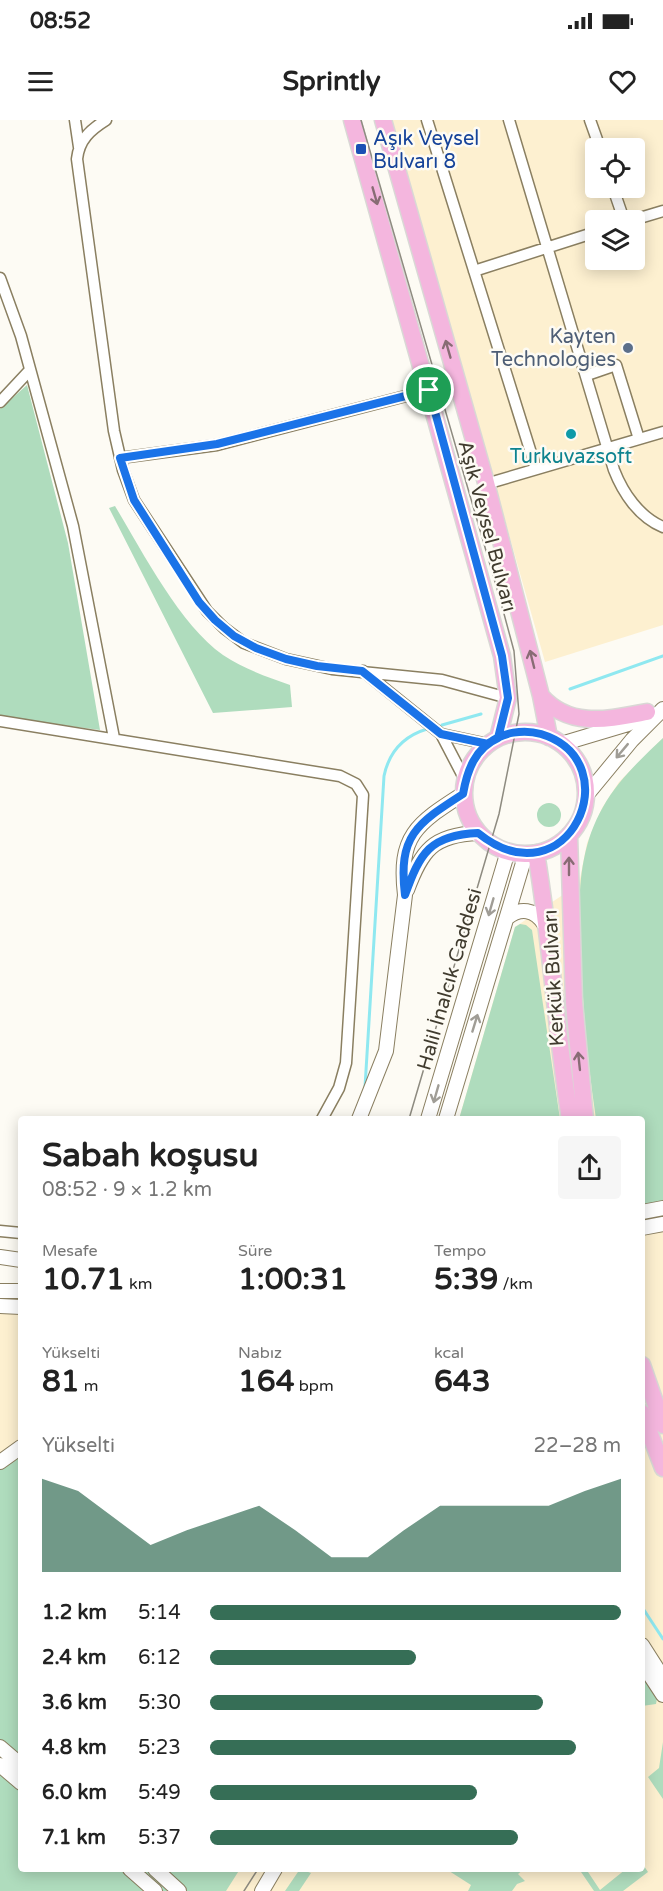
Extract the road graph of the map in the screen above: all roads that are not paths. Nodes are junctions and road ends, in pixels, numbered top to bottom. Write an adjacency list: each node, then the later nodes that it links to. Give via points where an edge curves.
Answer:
1 (75, 120): 9 (street)
2 (106, 120): 9 (street, via 87,134)
3 (352, 120): 18 (main road, Aşık Veysel Bulvarı, one-way to 18)
4 (383, 120): 25 (main road, Aşık Veysel Bulvarı, one-way to 4)
5 (427, 120): 14 (street)
6 (509, 120): 13 (street)
7 (590, 120): 8 (street)
8 (596, 138)
9 (79, 147): 23 (street, via 77,165)
10 (663, 211): 11 (street)
11 (645, 216)
12 (585, 236): 13 (street)
13 (548, 248): 14 (street); 17 (street)
14 (474, 271): 24 (street)
15 (0, 278): 16 (street)
16 (30, 370): 19 (street); 34 (street, via 73,526)
17 (587, 375): 21 (street, via 616,365); 22 (street)
18 (429, 390): 23 (street, via 217,444); 29 (main road, Aşık Veysel Bulvarı, via 502,656)
19 (0, 402)
20 (663, 432): 21 (street)
21 (639, 439): 22 (street)
22 (609, 448): 24 (street); 26 (street, via 624,491 643,514)
23 (120, 458): 27 (street, via 134,500 199,602 224,628 256,648 286,659)
24 (536, 469): 25 (street)
25 (486, 484): 28 (main road, Aşık Veysel Bulvarı, one-way to 25)
26 (663, 527)
27 (362, 671): 29 (street, via 442,680); 33 (street)
28 (541, 696): 31 (main road, via 559,712 584,719); 36 (main road, Aşık Veysel Bulvarı)
29 (508, 698): 35 (main road, Aşık Veysel Bulvarı)
30 (663, 702): 31 (street)
31 (655, 711): 36 (street, via 628,724); 38 (street, one-way to 38)
32 (0, 721): 34 (street)
33 (441, 734): 35 (street); 37 (street)
34 (114, 738): 46 (street, via 340,776 361,791 346,1064 339,1088)
35 (493, 741): 36 (main road, via 512,732 533,732); 37 (main road, via 476,754)
36 (555, 741): 38 (main road, via 579,764)
37 (464, 787): 39 (main road, via 467,815); 43 (street, via 408,839 402,869)
38 (585, 797): 40 (main road, via 580,819)
39 (478, 833): 41 (main road); 43 (street, via 455,834 430,845 417,863)
40 (569, 835): 42 (main road, via 554,846); 51 (main road, Kerkük Bulvarı, one-way to 40, via 574,1002)
41 (508, 851): 42 (main road); 48 (street, Halil İnalcık Caddesi, one-way to 48)
42 (531, 853): 44 (street, Halil İnalcık Caddesi); 45 (main road, Kerkük Bulvarı, via 543,886)
43 (405, 895): 47 (street, via 386,1051)
44 (507, 918): 45 (street, via 514,912 528,911 538,915); 49 (street, Halil İnalcık Caddesi, one-way to 44)
45 (544, 924): 50 (main road, Kerkük Bulvarı)
46 (324, 1116)
47 (360, 1116)
48 (429, 1116)
49 (447, 1116)
50 (570, 1116)
51 (585, 1116)
52 (663, 1208): 53 (street)
53 (645, 1211)
54 (663, 1224): 55 (street)
55 (645, 1227)
56 (0, 1231): 57 (street)
57 (18, 1233)
58 (0, 1257): 59 (street)
59 (18, 1260)
60 (0, 1291): 61 (street)
61 (18, 1292)
62 (0, 1306): 63 (street)
63 (18, 1307)
64 (645, 1374): 66 (main road)
65 (645, 1421): 69 (main road)
66 (663, 1425)
67 (18, 1449): 68 (street)
68 (0, 1462)
69 (663, 1468)
70 (645, 1650): 72 (street)
71 (645, 1668): 73 (street)
72 (663, 1678)
73 (663, 1695)
74 (0, 1747): 75 (street)
75 (18, 1762)
76 (0, 1765): 77 (street)
77 (18, 1780)
78 (133, 1872): 81 (street)
79 (158, 1872): 82 (street)
80 (272, 1872): 83 (street)
81 (155, 1891)
82 (179, 1891)
83 (261, 1891)

